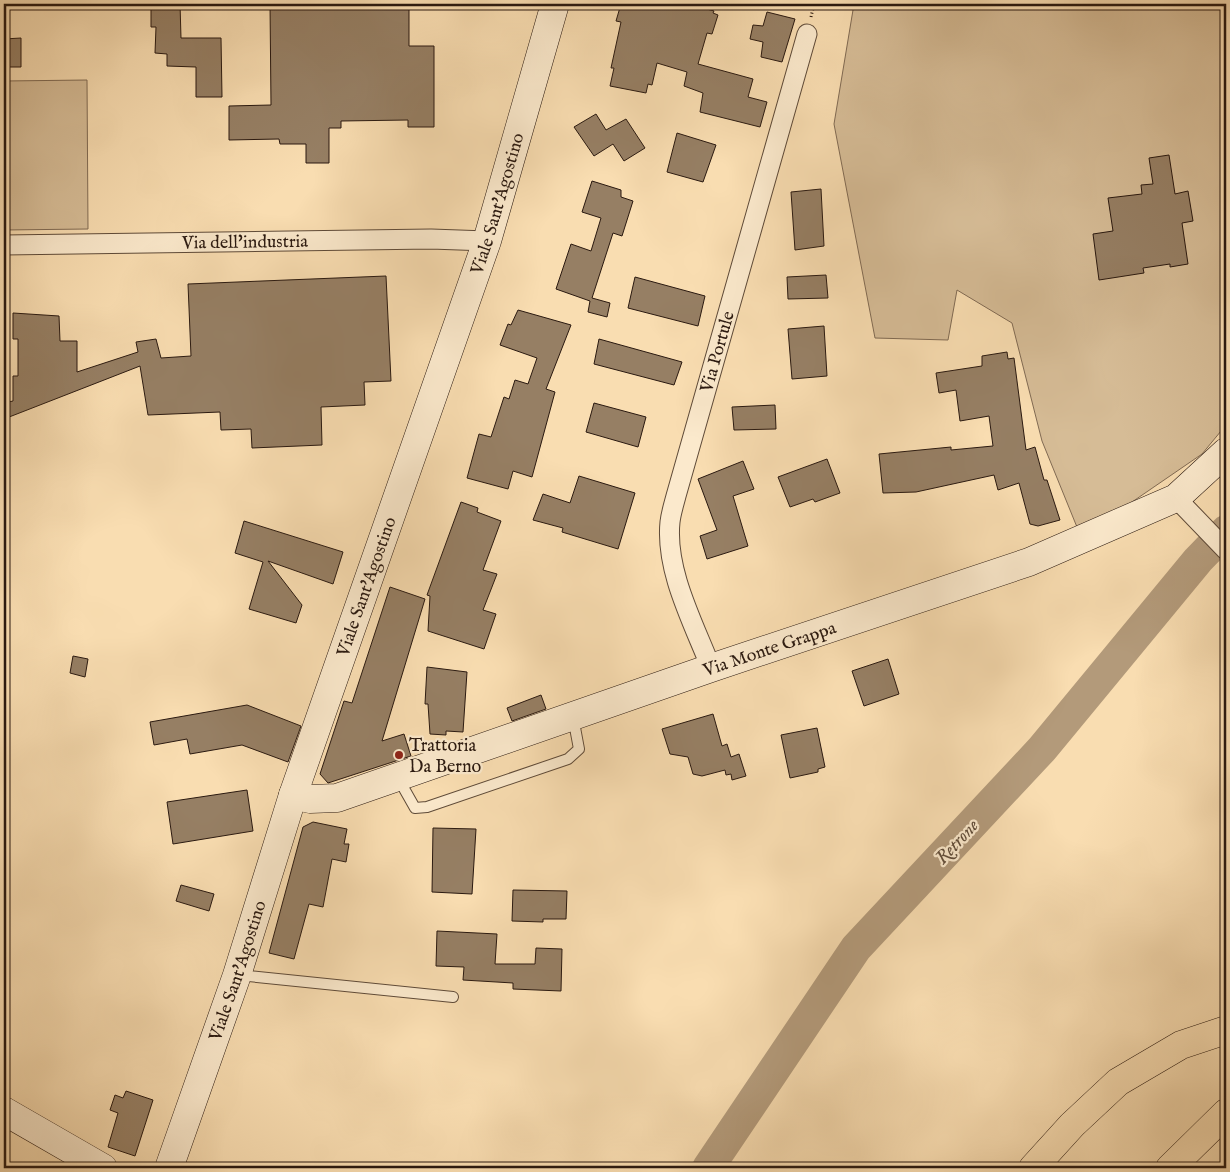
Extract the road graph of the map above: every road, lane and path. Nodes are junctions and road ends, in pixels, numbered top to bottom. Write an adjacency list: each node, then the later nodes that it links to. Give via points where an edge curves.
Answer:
1 (555, 4): 3 (main road, Viale Sant'Agostino)
2 (807, 34): 8 (street, Via Portule, via 670,523 670,546 678,581)
3 (487, 241): 4 (street, Via dell'industria); 11 (main road, Viale Sant'Agostino)
4 (4, 245)
5 (1226, 452): 6 (main road, Via Monte Grappa)
6 (1186, 507): 7 (street); 8 (main road, Via Monte Grappa)
7 (1226, 550)
8 (711, 668): 9 (main road, Via Monte Grappa)
9 (573, 716): 10 (main road, Via Monte Grappa); 10 (lane, via 578,749 568,759 421,808 415,808)
10 (398, 777): 11 (main road, Via Monte Grappa, via 337,798 310,799)
11 (293, 795): 12 (main road, Viale Sant'Agostino)
12 (237, 975): 13 (lane); 18 (main road, Viale Sant'Agostino)
13 (453, 997)
14 (1226, 1030): 19 (highway, via 1182,1045 1118,1082)
15 (4, 1112): 17 (main road)
16 (1226, 1113): 20 (highway)
17 (103, 1168)
18 (169, 1168)
19 (1033, 1168)
20 (1170, 1168)

